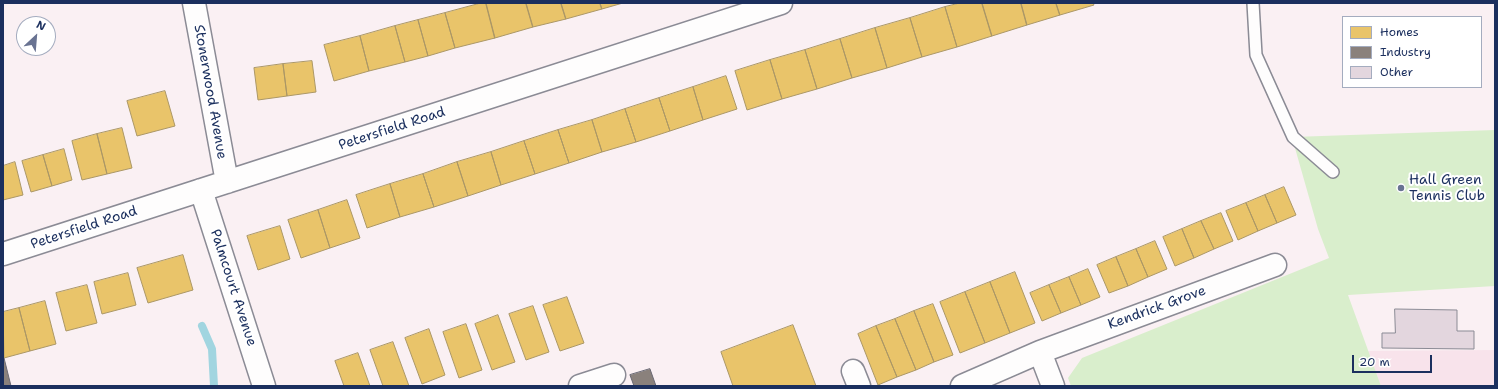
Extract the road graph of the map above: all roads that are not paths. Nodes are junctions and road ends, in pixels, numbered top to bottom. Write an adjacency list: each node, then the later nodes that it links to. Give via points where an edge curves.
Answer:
1 (194, 3): 5 (street, Stonerwood Avenue)
2 (781, 3): 5 (street, Petersfield Road)
3 (1253, 3): 4 (lane, via 1256,55 1293,137)
4 (1333, 172)
5 (227, 182): 6 (street, Petersfield Road)
6 (201, 190): 7 (street, Petersfield Road); 12 (street, Palmcourt Avenue)
7 (3, 254)
8 (1275, 265): 9 (street, Kendrick Grove)
9 (1040, 352): 13 (street, Kendrick Grove); 14 (street)
10 (614, 376): 11 (street)
11 (586, 385)
12 (264, 386)
13 (962, 386)
14 (1053, 386)

